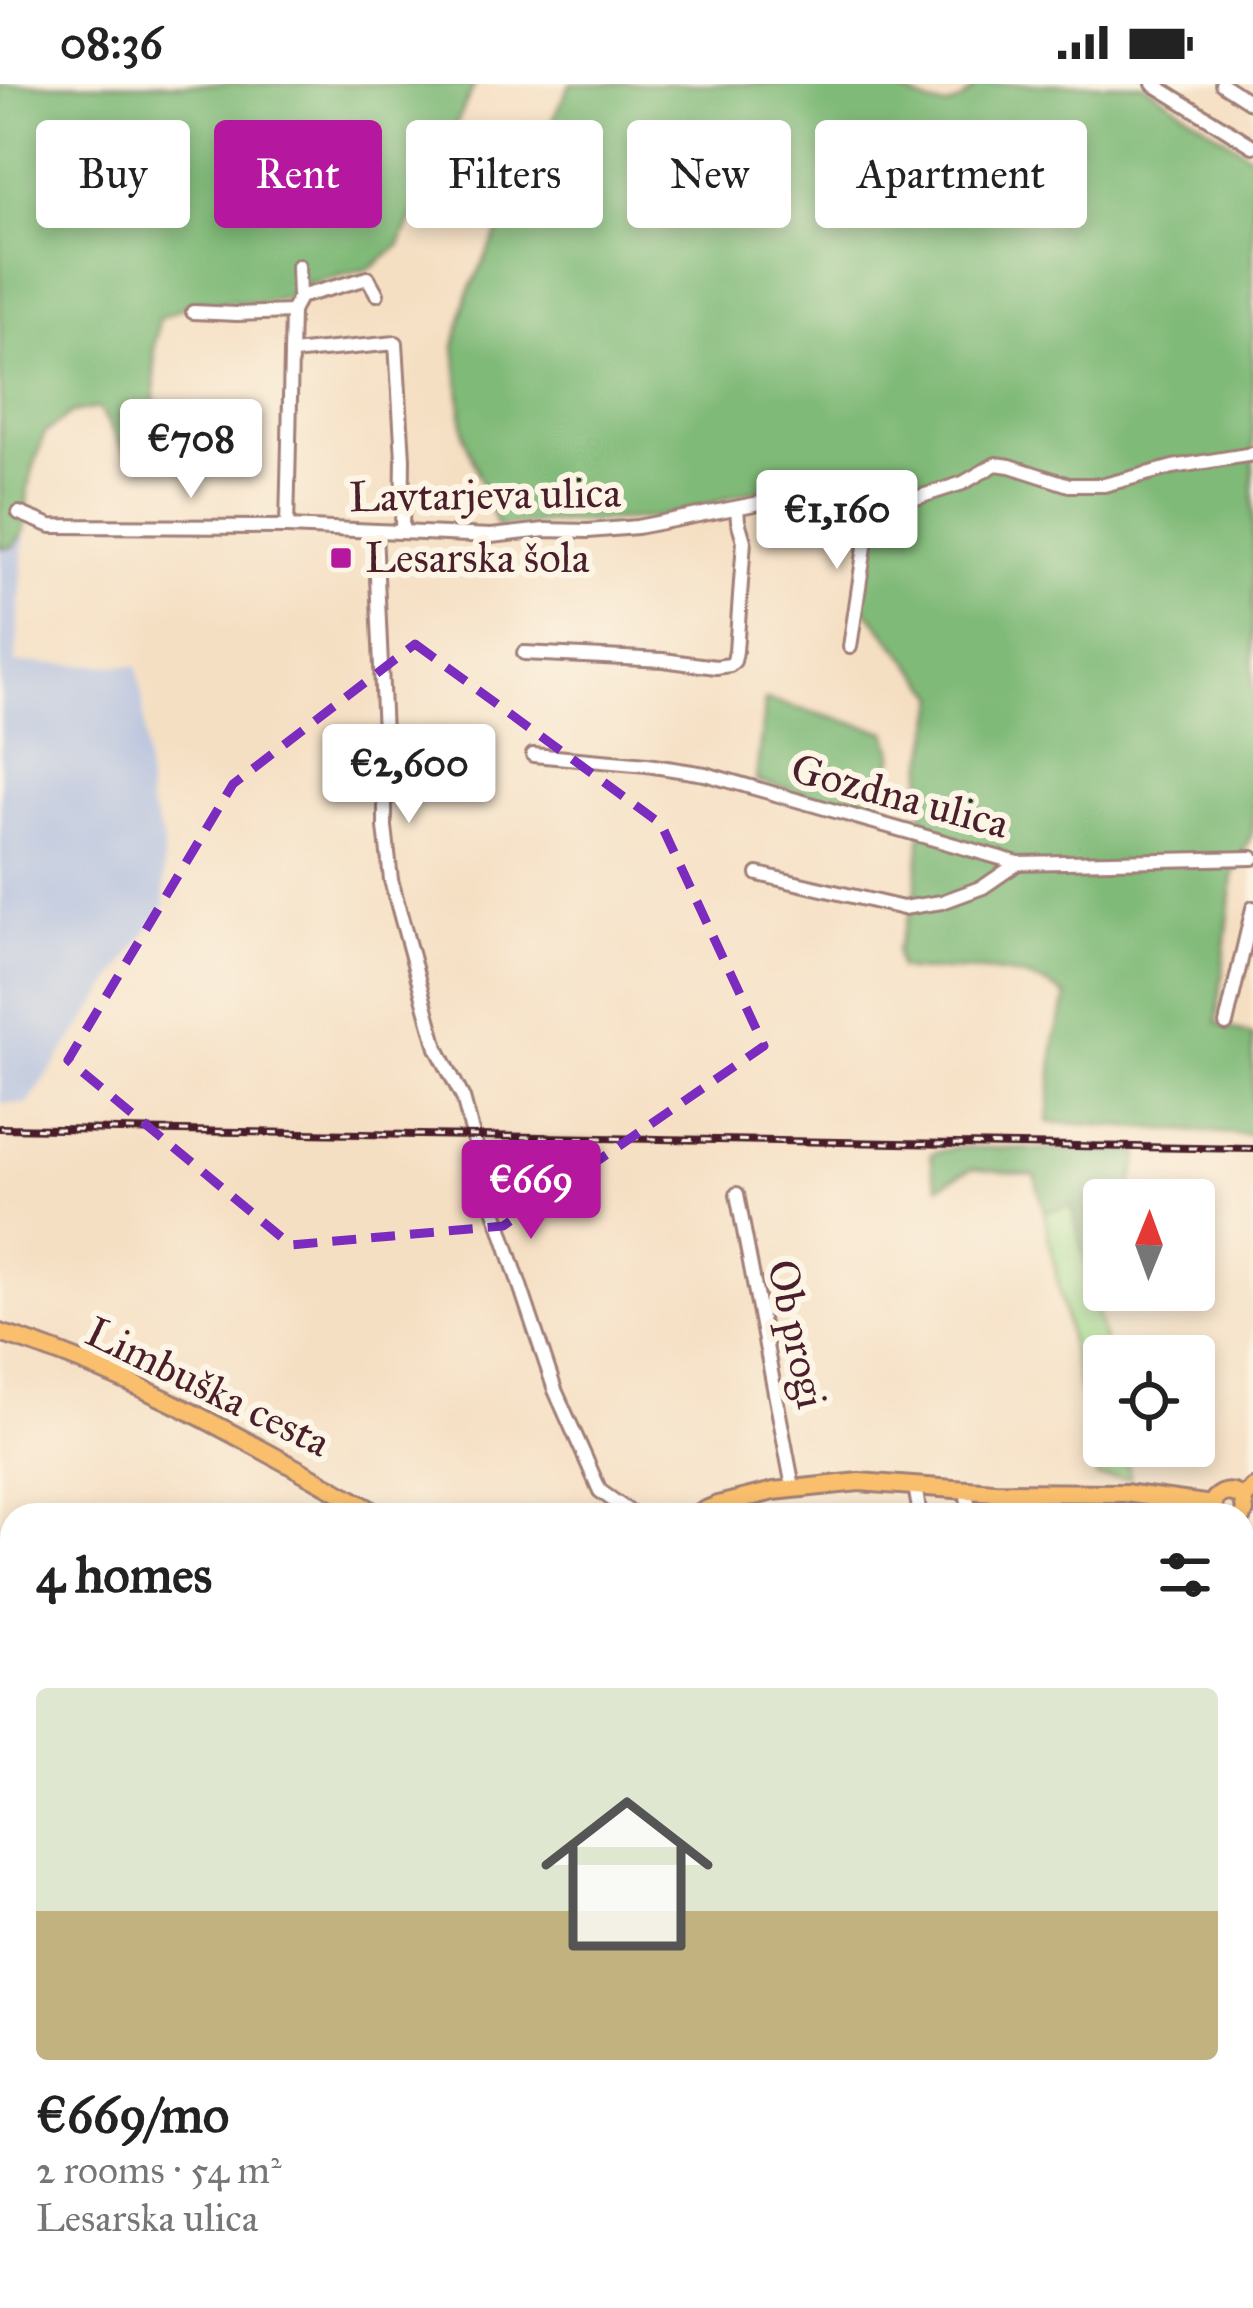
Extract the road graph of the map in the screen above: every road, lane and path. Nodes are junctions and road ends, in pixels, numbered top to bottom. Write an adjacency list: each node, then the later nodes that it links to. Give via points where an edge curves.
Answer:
1 (1153, 84): 4 (street)
2 (1222, 84): 3 (street)
3 (1253, 104)
4 (1253, 146)
5 (298, 266): 7 (street)
6 (377, 294): 7 (street, via 368,278)
7 (299, 297): 9 (street)
8 (193, 312): 9 (street)
9 (292, 312): 10 (street)
10 (291, 353): 15 (street); 17 (street, via 396,343)
11 (1253, 454): 12 (street, Lavtarjeva ulica, via 1104,485 1069,485 996,464 963,483)
12 (871, 506): 13 (street, Lavtarjeva ulica, via 777,501); 18 (street)
13 (737, 508): 17 (street, Lavtarjeva ulica, via 587,531); 19 (street, via 744,542 730,665)
14 (19, 512): 15 (street, Lavtarjeva ulica, via 51,526)
15 (287, 526): 16 (street, Lavtarjeva ulica)
16 (375, 532): 17 (street, Lavtarjeva ulica); 32 (street, via 391,880 437,1048 463,1098 555,1390 599,1491)
17 (402, 532)
18 (850, 646)
19 (524, 652)
20 (533, 754): 22 (street, Gozdna ulica, via 705,774)
21 (1253, 858): 22 (street, Gozdna ulica)
22 (1018, 863): 23 (street, via 983,887 903,908)
23 (758, 874)
24 (1253, 908): 25 (street)
25 (1226, 1024)
26 (736, 1194): 29 (street, Ob progi)
27 (0, 1334): 31 (main road, Limbuška cesta, via 185,1408)
28 (915, 1486): 29 (main road); 30 (main road); 34 (street)
29 (793, 1487): 33 (main road)
30 (966, 1490): 35 (street); 36 (main road, via 1112,1492)
31 (358, 1503)
32 (616, 1503)
33 (727, 1503)
34 (918, 1503)
35 (968, 1503)
36 (1174, 1503)
37 (1214, 1503): 38 (main road, via 1223,1492)
38 (1242, 1503)

